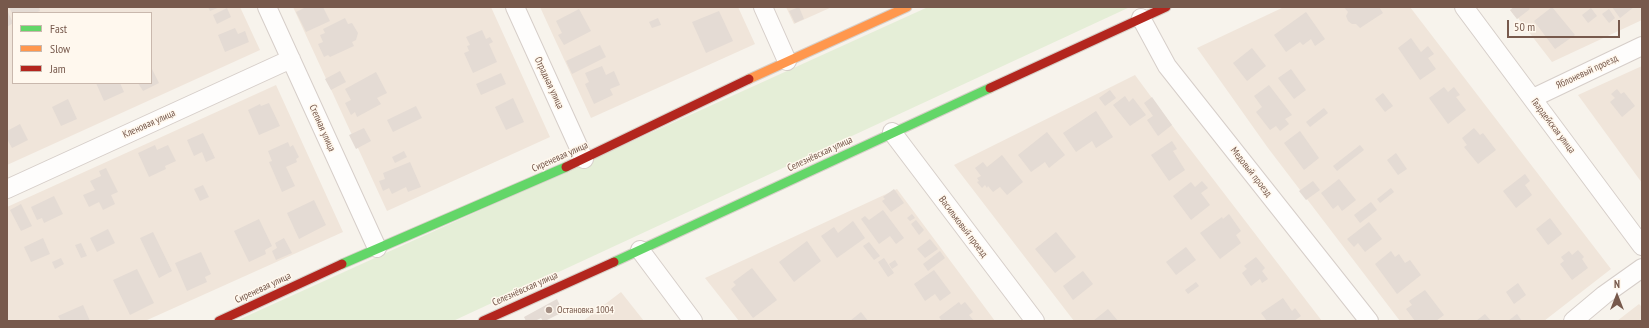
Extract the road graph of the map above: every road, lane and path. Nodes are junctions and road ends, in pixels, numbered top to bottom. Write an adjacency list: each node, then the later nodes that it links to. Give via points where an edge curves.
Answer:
1 (268, 7): 9 (street, Степная улица)
2 (514, 7): 13 (street, Отрадная улица)
3 (763, 7): 10 (street)
4 (907, 7): 10 (street, Сиреневая улица)
5 (1166, 7): 7 (street, Селезнёвская улица)
6 (1464, 7): 11 (street, Гвардейская улица)
7 (1141, 18): 12 (street, Селезнёвская улица); 23 (street, Медовый проезд, via 1167,66)
8 (1642, 46): 11 (street, Яблоневый проезд)
9 (291, 59): 14 (street, Кленовая улица); 16 (street, Степная улица)
10 (787, 61): 13 (street, Сиреневая улица)
11 (1533, 98): 15 (street, Гвардейская улица)
12 (892, 132): 17 (street, Селезнёвская улица); 22 (street, Васильковый проезд)
13 (584, 160): 16 (street, Сиреневая улица)
14 (7, 189)
15 (1642, 246)
16 (377, 248): 19 (street, Сиреневая улица)
17 (640, 250): 20 (street, Селезнёвская улица); 21 (street)
18 (1642, 268): 24 (street)
19 (219, 321)
20 (482, 321)
21 (693, 321)
22 (1035, 321)
23 (1370, 321)
24 (1573, 321)

